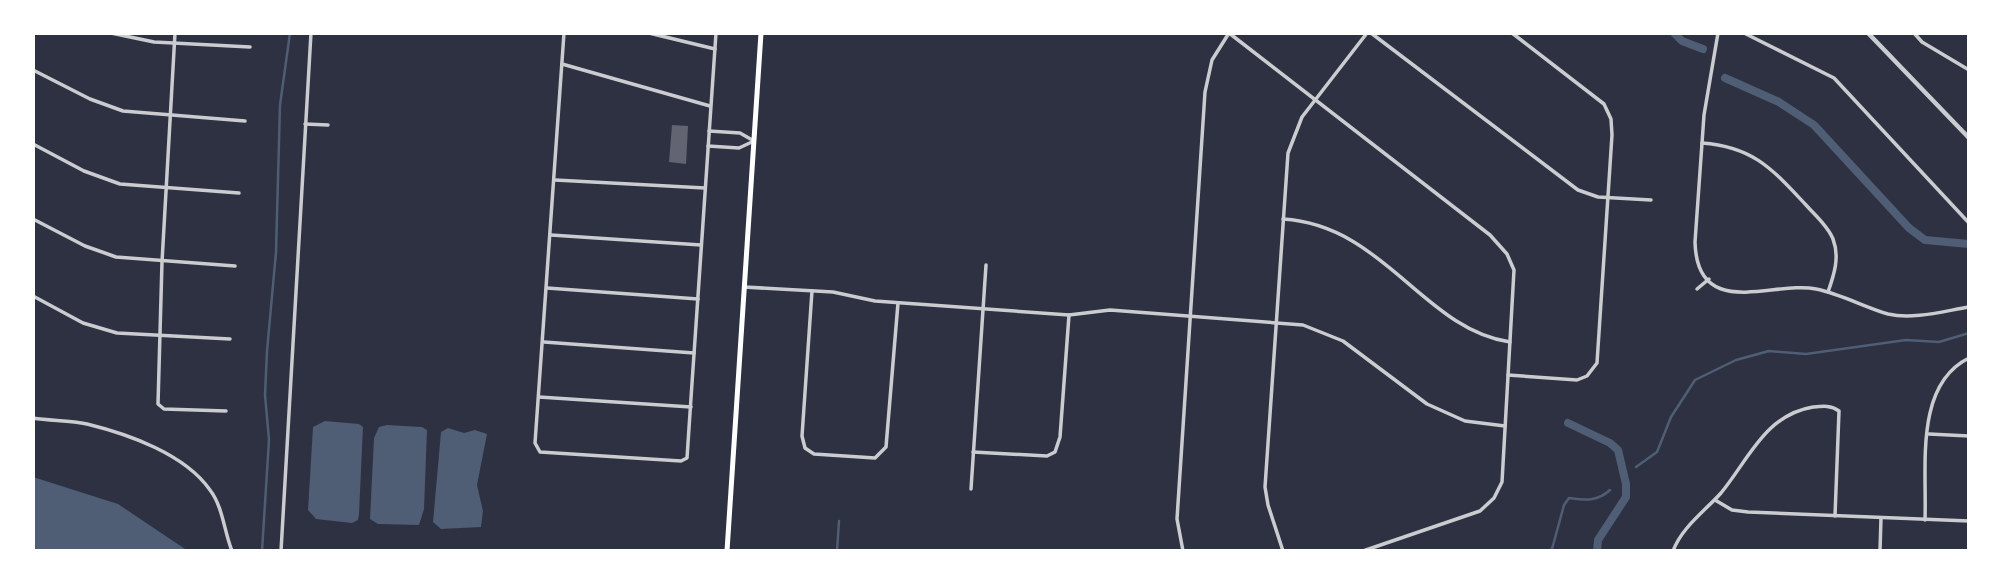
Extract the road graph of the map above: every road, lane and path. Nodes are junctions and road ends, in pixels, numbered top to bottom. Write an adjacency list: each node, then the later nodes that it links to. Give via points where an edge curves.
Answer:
1 (111, 33): 15 (street)
2 (175, 33): 15 (street)
3 (312, 33): 25 (street)
4 (564, 33): 18 (street)
5 (649, 33): 17 (street)
6 (716, 33): 17 (street)
7 (761, 33): 29 (main road)
8 (1229, 33): 21 (street); 59 (street, via 1207,74)
9 (1369, 33): 21 (street); 37 (street, via 1578,190)
10 (1512, 33): 37 (street, via 1607,108 1612,124)
11 (1718, 33): 30 (street)
12 (1744, 33): 41 (street, via 1833,78)
13 (1868, 33): 28 (street)
14 (1914, 33): 20 (street)
15 (175, 43): 16 (street); 23 (street)
16 (250, 47)
17 (715, 49): 22 (street)
18 (562, 64): 22 (street); 33 (street)
19 (33, 69): 23 (street, via 103,105)
20 (1969, 70)
21 (1314, 100): 40 (street, via 1290,144); 64 (street, via 1503,248 1515,276)
22 (710, 106): 27 (street)
23 (170, 116): 24 (street); 35 (street)
24 (245, 121)
25 (305, 124): 26 (street); 83 (street)
26 (328, 125)
27 (709, 131): 29 (street, via 740,133); 32 (street)
28 (1969, 138)
29 (754, 141): 32 (street, via 739,148); 48 (main road)
30 (1702, 143): 47 (street, via 1696,251); 52 (street, via 1734,147 1767,163 1825,226 1834,239 1837,259)
31 (33, 144): 35 (street, via 95,176)
32 (708, 146): 34 (street)
33 (555, 180): 34 (street); 42 (street)
34 (705, 188): 43 (street)
35 (166, 190): 36 (street); 44 (street)
36 (239, 194)
37 (1609, 198): 38 (street); 67 (street, via 1597,363 1577,380)
38 (1651, 200)
39 (33, 219): 44 (street, via 99,252)
40 (1283, 219): 60 (street); 64 (street, via 1341,233 1471,331)
41 (1969, 223)
42 (551, 235): 43 (street); 49 (street)
43 (701, 245): 54 (street)
44 (162, 262): 46 (street); 61 (street)
45 (986, 265): 57 (street)
46 (235, 266)
47 (1709, 279): 50 (street); 52 (street, via 1723,289 1744,294 1809,288)
48 (744, 287): 51 (street); 84 (main road)
49 (547, 288): 54 (street); 63 (street)
50 (1698, 289)
51 (812, 291): 55 (street); 55 (street, via 802,436 804,447 814,454 869,458 881,454 888,439)
52 (1828, 292): 56 (street, via 1900,316)
53 (33, 296): 61 (street, via 104,330)
54 (698, 299): 65 (street)
55 (898, 303): 57 (street)
56 (1969, 307)
57 (983, 308): 58 (street); 75 (street)
58 (1069, 315): 59 (street, via 1110,310); 75 (street, via 1055,452 1047,456)
59 (1191, 316): 60 (street); 85 (street, via 1177,519)
60 (1276, 322): 72 (street, via 1303,325 1336,338 1444,413 1477,424); 86 (street, via 1265,487)
61 (160, 335): 62 (street); 70 (street, via 158,404 164,409)
62 (230, 339)
63 (544, 342): 65 (street); 68 (street)
64 (1510, 342): 67 (street)
65 (694, 353): 69 (street)
66 (1969, 358): 73 (street, via 1938,384)
67 (1508, 375): 72 (street)
68 (539, 397): 69 (street); 69 (street, via 535,443 540,452 681,461 687,458)
69 (691, 407)
70 (226, 411)
71 (33, 418): 82 (street, via 88,424 136,440 186,466 211,490)
72 (1504, 426): 87 (street, via 1502,482 1485,508)
73 (1928, 434): 74 (street); 80 (street)
74 (1969, 436)
75 (973, 452): 76 (street)
76 (971, 489)
77 (1714, 500): 78 (street, via 1740,512); 78 (street, via 1773,424 1794,412 1829,407 1839,411 1840,417); 88 (street)
78 (1835, 516): 79 (street)
79 (1881, 518): 80 (street); 89 (street)
80 (1925, 520): 81 (street)
81 (1969, 521)
82 (232, 551)
83 (281, 551)
84 (727, 551)
85 (1183, 551)
86 (1283, 551)
87 (1363, 551)
88 (1673, 551)
89 (1880, 551)

